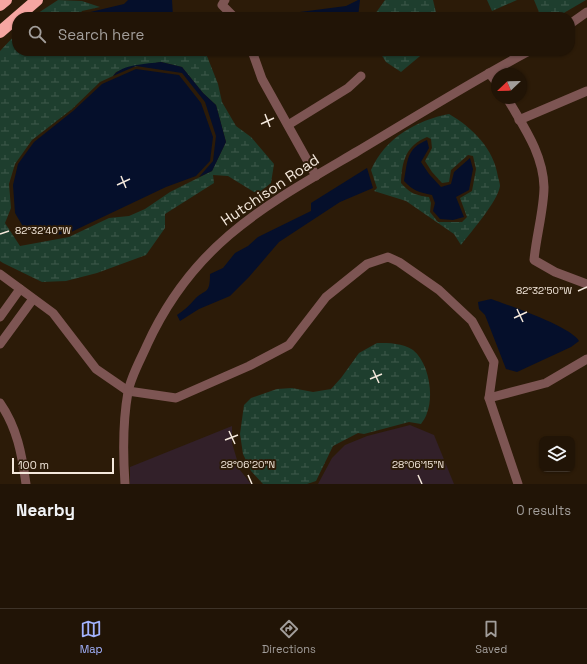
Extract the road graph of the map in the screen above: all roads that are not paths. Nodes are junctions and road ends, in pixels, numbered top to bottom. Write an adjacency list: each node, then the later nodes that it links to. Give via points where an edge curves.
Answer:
1 (6, 0): 4 (highway)
2 (37, 0): 5 (highway)
3 (225, 0): 6 (street, via 222,5)
4 (0, 5)
5 (23, 12)
6 (229, 12)
7 (587, 12): 8 (street)
8 (575, 20)
9 (12, 22): 10 (highway)
10 (0, 32)
11 (254, 56): 19 (street, via 262,79)
12 (520, 56): 13 (street, Hutchison Road)
13 (489, 73): 15 (street); 20 (street, Hutchison Road)
14 (361, 76): 19 (street, via 348,88)
15 (491, 76)
16 (587, 90): 18 (street)
17 (510, 104): 18 (street)
18 (519, 120): 22 (street, via 531,138 540,161 544,188 534,260)
19 (288, 125): 20 (street)
20 (316, 176): 28 (street, Hutchison Road, via 251,217 202,259 178,289 158,321)
21 (0, 274): 23 (street)
22 (587, 284)
23 (20, 289): 24 (street); 25 (street)
24 (33, 299): 26 (street); 28 (street, via 53,312 96,369)
25 (0, 317)
26 (0, 344)
27 (587, 359): 29 (street, via 546,383)
28 (128, 391): 29 (street, via 176,398 249,366 289,345 326,297 367,264 388,257 439,290 472,321 494,362); 32 (street, Hutchison Road)
29 (489, 398): 33 (street)
30 (0, 403): 31 (street, via 20,444)
31 (26, 484)
32 (125, 484)
33 (518, 484)

